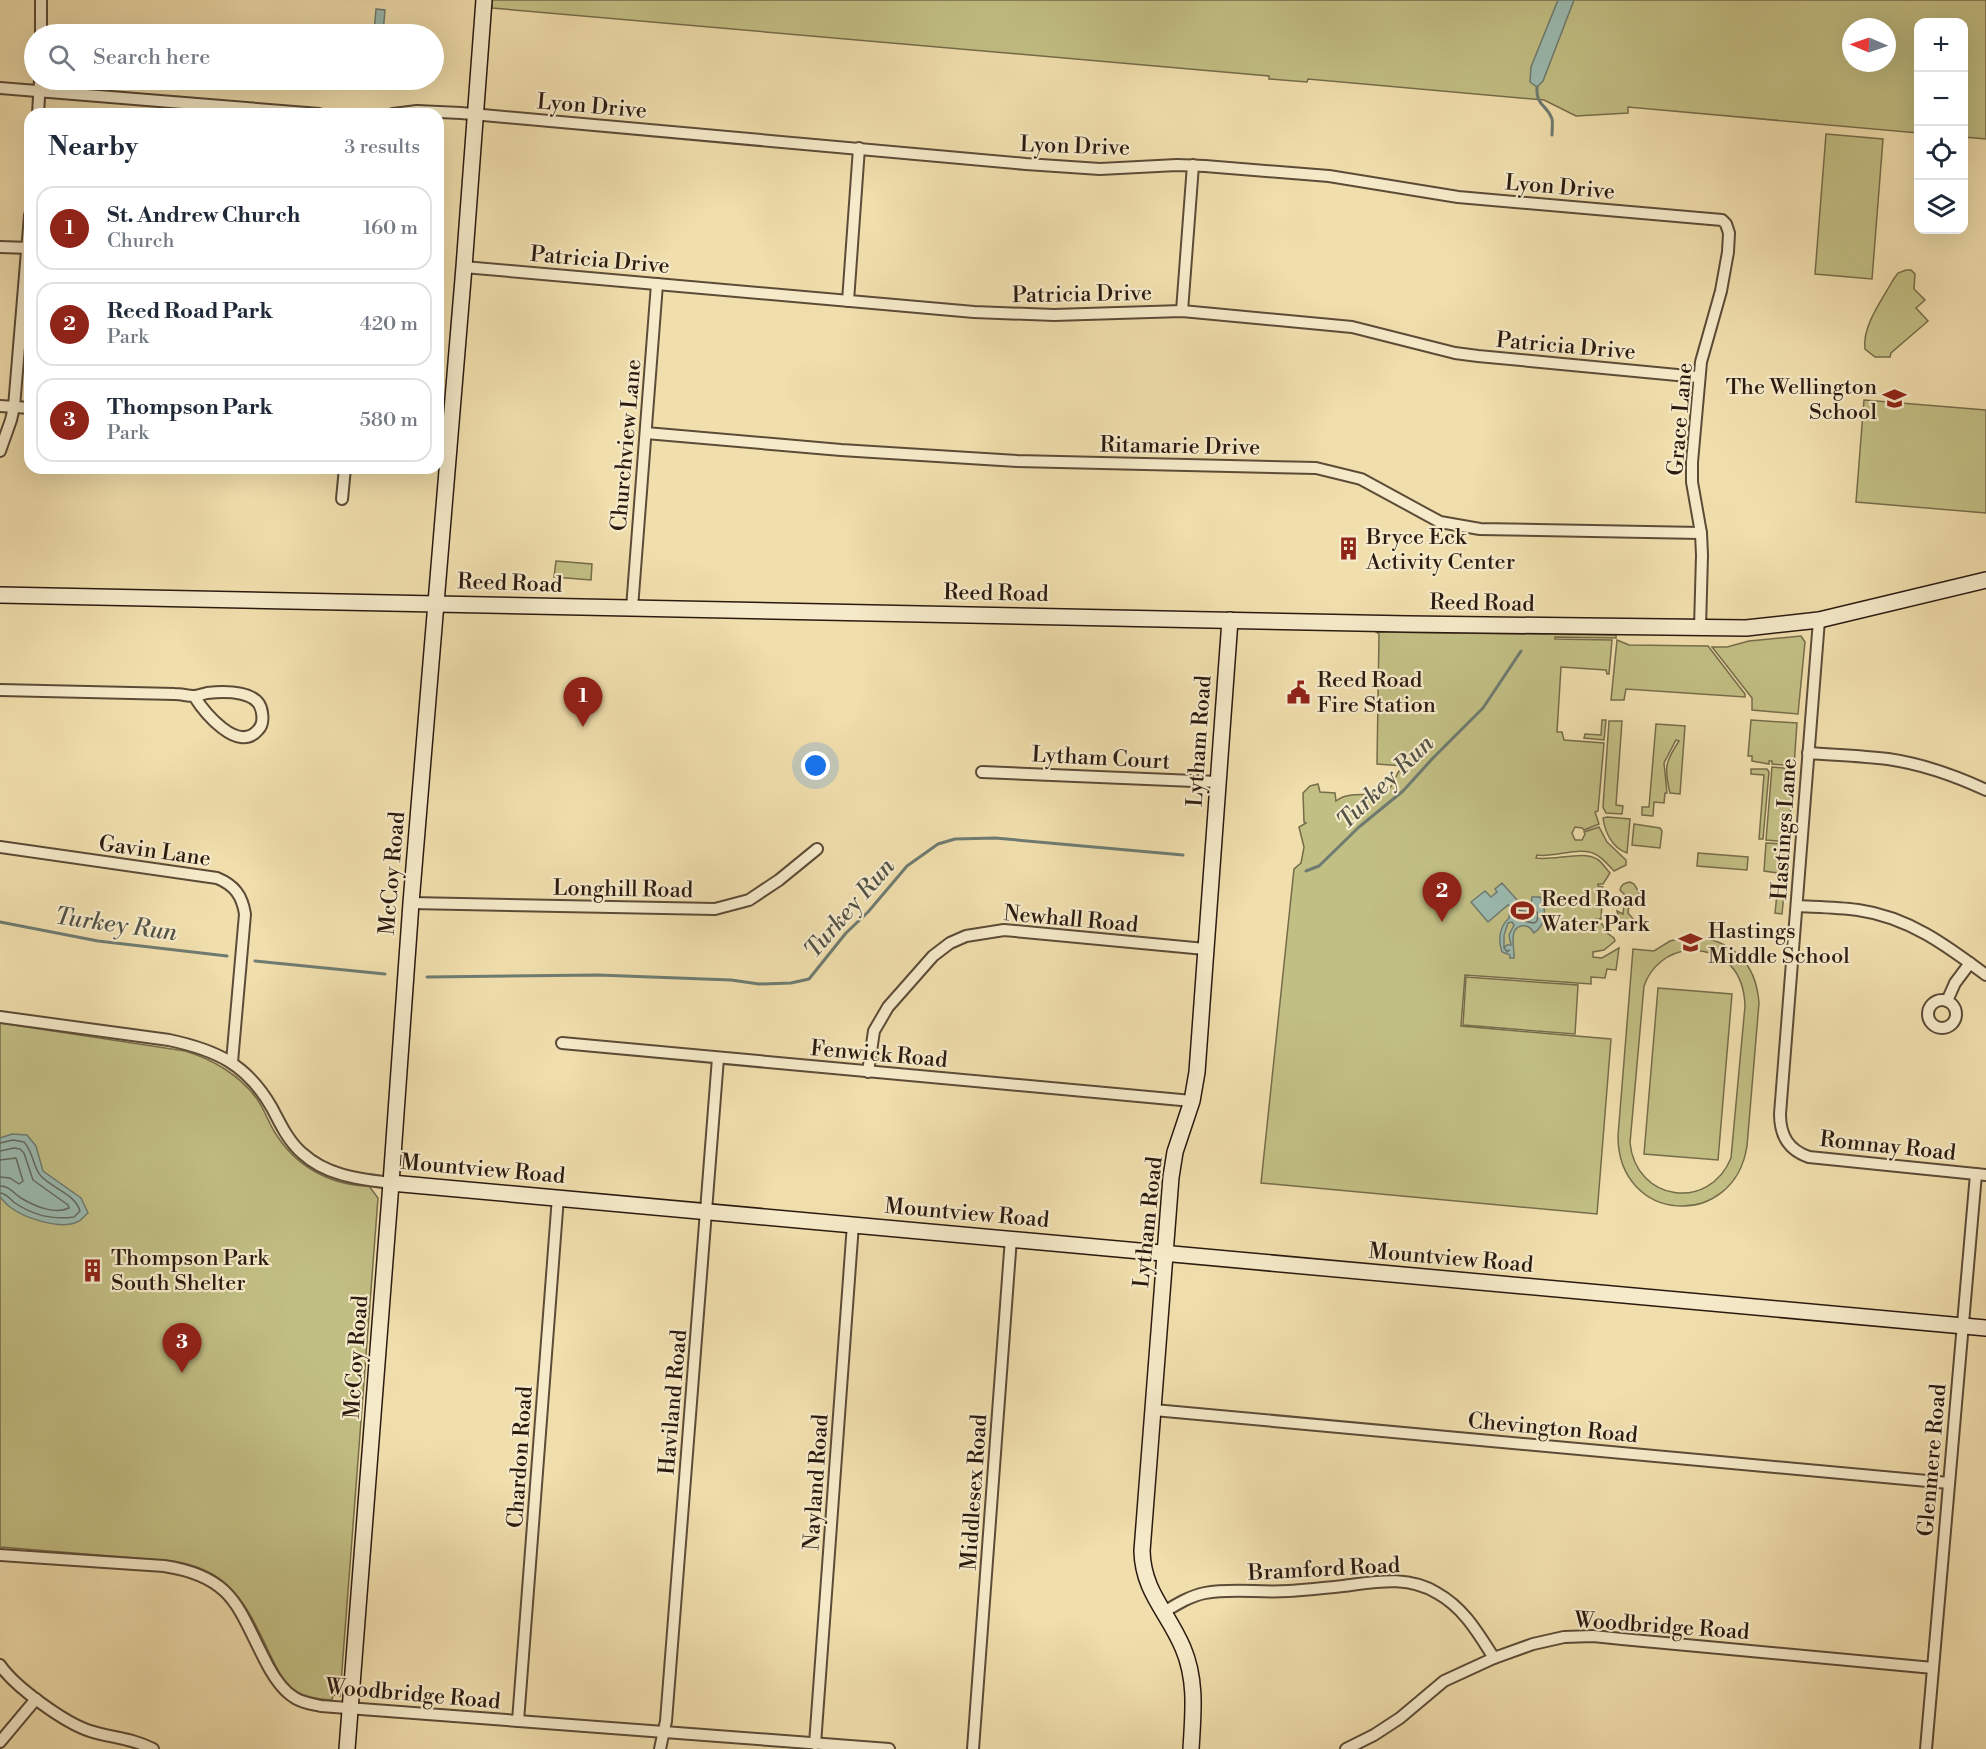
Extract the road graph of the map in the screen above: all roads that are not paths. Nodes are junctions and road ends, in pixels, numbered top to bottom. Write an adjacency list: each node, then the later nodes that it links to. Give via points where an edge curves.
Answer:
1 (41, 0): 3 (street)
2 (484, 0): 9 (main road, McCoy Road)
3 (42, 24)
4 (0, 88): 5 (street)
5 (39, 92): 6 (street); 7 (street)
6 (38, 108)
7 (243, 108)
8 (444, 113): 9 (street, Lyon Drive)
9 (475, 115): 10 (street, Lyon Drive); 15 (main road, McCoy Road)
10 (859, 148): 11 (street, Lyon Drive, via 1100,169); 18 (street)
11 (1193, 165): 14 (street, Lyon Drive, via 1329,176 1458,197 1718,219 1729,232); 19 (street)
12 (0, 247): 13 (street)
13 (24, 248)
14 (1728, 252): 20 (street, Grace Lane)
15 (464, 267): 16 (street, Patricia Drive); 31 (main road, McCoy Road)
16 (657, 284): 18 (street, Patricia Drive); 24 (street, Churchview Lane)
17 (24, 301): 22 (street)
18 (849, 301): 19 (street, Patricia Drive, via 1021,314)
19 (1182, 311): 20 (street, Patricia Drive, via 1352,327 1478,356)
20 (1698, 377): 28 (street, Grace Lane, via 1692,482)
21 (0, 406): 22 (street)
22 (14, 407): 23 (street); 25 (street)
23 (24, 408)
24 (646, 433): 28 (street, Ritamarie Drive, via 1017,461 1316,468 1361,479 1440,522 1480,529); 32 (street, Churchview Lane)
25 (0, 451)
26 (344, 474): 27 (street)
27 (342, 499)
28 (1701, 533): 35 (street, Grace Lane)
29 (1986, 580): 34 (main road, Reed Road)
30 (0, 595): 31 (main road, Reed Road)
31 (436, 603): 32 (main road, Reed Road); 44 (main road, McCoy Road)
32 (632, 608): 33 (main road, Reed Road)
33 (1230, 620): 35 (main road, Reed Road); 40 (main road, Lytham Road)
34 (1819, 620): 35 (main road, Reed Road, via 1746,628); 38 (street, Hastings Lane)
35 (1700, 628)
36 (0, 690): 37 (street)
37 (194, 696): 37 (street, via 201,708 232,736 253,735 259,729 262,712 256,699 208,693)
38 (1808, 753): 41 (street, via 1919,765); 45 (street, Hastings Lane)
39 (982, 772): 40 (street, Lytham Court)
40 (1218, 782): 46 (main road, Lytham Road)
41 (1986, 790)
42 (0, 847): 53 (street, Gavin Lane, via 217,878 230,884 241,899 245,914)
43 (817, 849): 44 (street, Longhill Road, via 749,900 715,909)
44 (411, 903): 58 (main road, McCoy Road)
45 (1797, 906): 47 (street, via 1859,910 1901,921 1948,946); 56 (street, Hastings Lane, via 1780,1120)
46 (1205, 950): 54 (street, Newhall Road, via 1004,930 966,936 933,956 888,1007 874,1031); 55 (main road, Lytham Road)
47 (1970, 963): 48 (street); 49 (street)
48 (1986, 975)
49 (1947, 1000)
50 (0, 1017): 53 (street, Mountview Road, via 180,1042)
51 (562, 1043): 52 (street, Fenwick Road)
52 (718, 1058): 54 (street, Fenwick Road); 60 (street, Haviland Road)
53 (232, 1062): 58 (street, Mountview Road, via 260,1090 295,1146 309,1159 343,1176)
54 (868, 1072): 55 (street, Fenwick Road)
55 (1192, 1101): 63 (main road, Lytham Road, via 1175,1152)
56 (1789, 1145): 57 (street, Romnay Road, via 1801,1155 1816,1158)
57 (1981, 1174): 64 (street, Glenmere Road)
58 (391, 1183): 59 (main road, Mountview Road); 74 (main road, McCoy Road)
59 (558, 1197): 60 (main road, Mountview Road); 75 (street, Chardon Road)
60 (706, 1211): 61 (main road, Mountview Road); 76 (street, Haviland Road)
61 (854, 1224): 62 (main road, Mountview Road); 78 (street, Nayland Road)
62 (1011, 1238): 63 (main road, Mountview Road); 84 (street, Middlesex Road)
63 (1165, 1252): 64 (main road, Mountview Road); 66 (main road, Lytham Road)
64 (1962, 1326): 65 (main road, Mountview Road); 67 (street, Glenmere Road)
65 (1986, 1328)
66 (1154, 1410): 67 (street, Chevington Road); 69 (main road, Lytham Road, via 1142,1568)
67 (1949, 1483): 72 (street, Glenmere Road)
68 (0, 1555): 74 (street, Woodbridge Road, via 164,1566 202,1576 232,1598 274,1677 287,1692 305,1702)
69 (1164, 1612): 70 (street, Bramford Road, via 1206,1593 1287,1592 1396,1580 1423,1586 1450,1602 1473,1624); 85 (main road, Lytham Road, via 1184,1651 1193,1683)
70 (1494, 1658): 72 (street, Woodbridge Road, via 1564,1637 1593,1636); 86 (street, Woodbridge Road, via 1444,1681 1400,1718)
71 (0, 1665): 73 (street)
72 (1933, 1668): 87 (street, Glenmere Road)
73 (36, 1699): 77 (street); 80 (street, via 90,1731 127,1738)
74 (350, 1708): 75 (street, Woodbridge Road); 81 (main road, McCoy Road)
75 (518, 1721): 76 (street, Woodbridge Road)
76 (663, 1732): 78 (street, Woodbridge Road); 82 (street, Haviland Road)
77 (0, 1742)
78 (815, 1744): 79 (street, Woodbridge Road)
79 (827, 1747): 83 (street, Woodbridge Road)
80 (153, 1749)
81 (347, 1749)
82 (660, 1749)
83 (889, 1749)
84 (973, 1749)
85 (1191, 1749)
86 (1346, 1749)
87 (1926, 1749)

